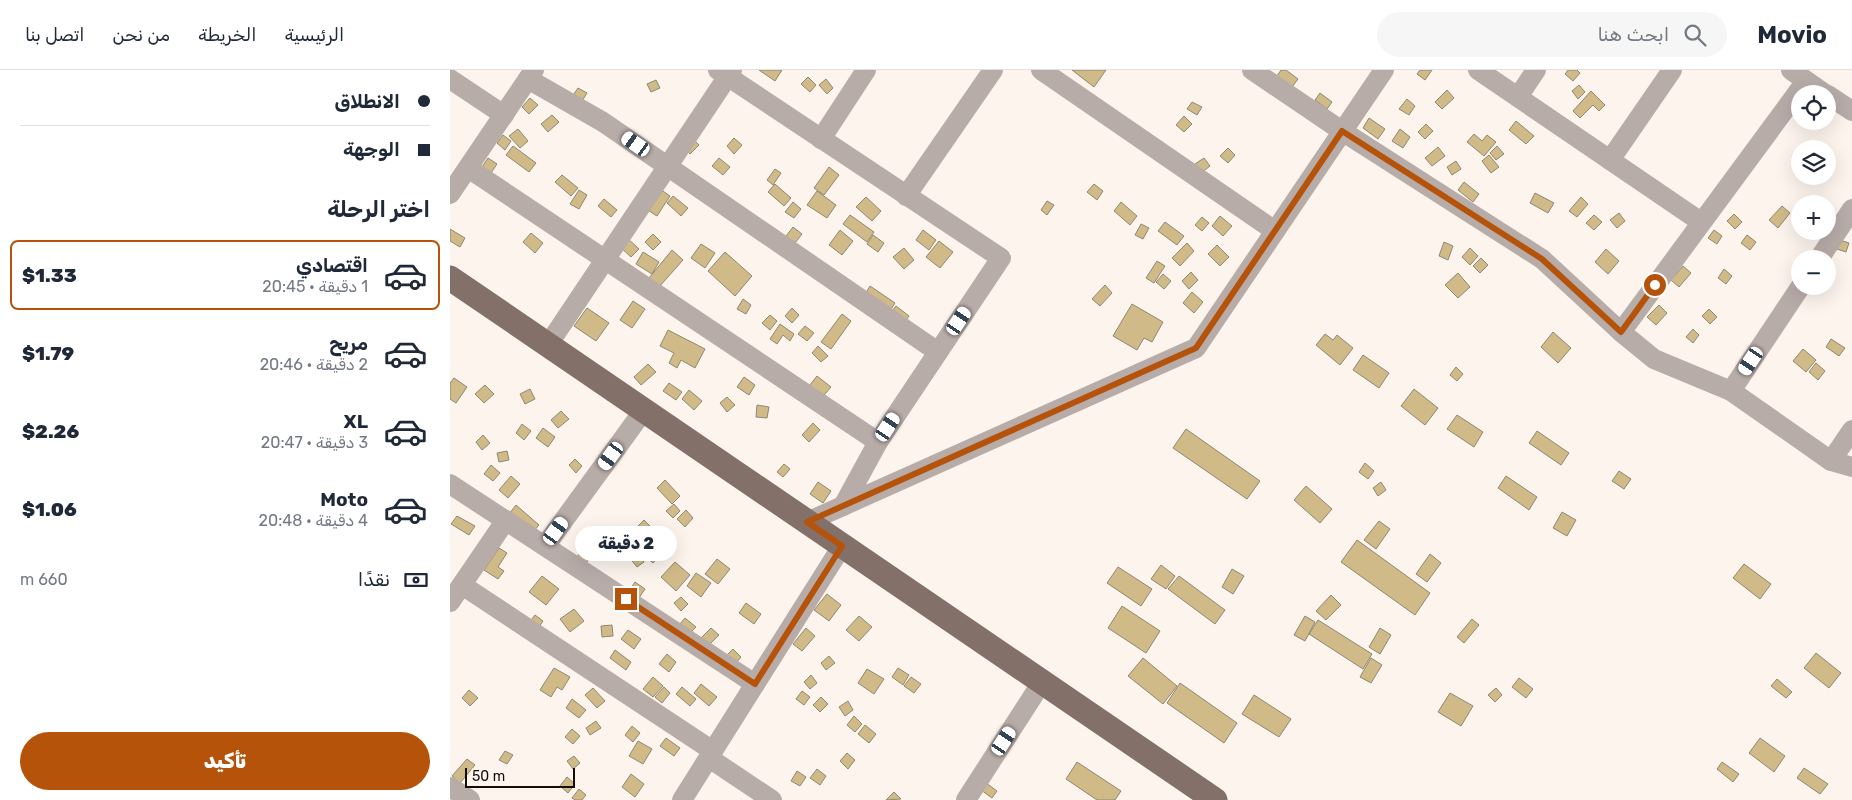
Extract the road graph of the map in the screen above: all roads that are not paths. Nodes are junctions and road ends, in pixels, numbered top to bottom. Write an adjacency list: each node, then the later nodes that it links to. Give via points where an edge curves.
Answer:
1 (866, 70): 19 (street)
2 (993, 70): 24 (street)
3 (1041, 70): 27 (street)
4 (1252, 70): 18 (street)
5 (1384, 70): 18 (street)
6 (1478, 70): 14 (street)
7 (1536, 70): 14 (street)
8 (1672, 70): 20 (street)
9 (726, 72): 19 (street); 21 (street)
10 (531, 75): 17 (street); 21 (street)
11 (1798, 76): 13 (street); 26 (street)
12 (450, 80): 17 (street)
13 (1811, 85)
14 (1518, 97): 20 (street)
15 (1836, 102): 16 (street)
16 (1852, 112)
17 (504, 115): 22 (street)
18 (1342, 131): 27 (street); 32 (street, via 1542,259)
19 (821, 138): 24 (street)
20 (1610, 160): 26 (street)
21 (668, 166): 29 (street); 34 (street)
22 (468, 168): 23 (street); 29 (street)
23 (450, 194)
24 (906, 196): 34 (street, via 1001,258)
25 (1852, 209): 28 (street)
26 (1701, 222): 32 (street)
27 (1275, 231): 42 (street, via 1196,348)
28 (1825, 250)
29 (606, 259): 33 (street); 38 (street)
30 (450, 278): 33 (main road)
31 (1795, 295): 35 (street)
32 (1621, 332): 35 (street, via 1654,359)
33 (548, 345): 36 (main road)
34 (938, 352): 38 (street)
35 (1731, 391): 39 (street)
36 (644, 410): 44 (main road); 45 (street)
37 (1852, 430): 39 (street)
38 (878, 442): 42 (street)
39 (1831, 461): 40 (street)
40 (1852, 467)
41 (450, 484): 43 (street)
42 (843, 506): 44 (street)
43 (506, 520): 45 (street); 47 (street)
44 (807, 522): 46 (main road)
45 (545, 546): 50 (street)
46 (842, 546): 49 (main road); 50 (street)
47 (462, 585): 48 (street); 51 (street)
48 (450, 602)
49 (1042, 682): 56 (street); 57 (main road)
50 (755, 684): 51 (street)
51 (711, 754): 54 (street); 55 (street)
52 (450, 787): 53 (street)
53 (470, 800)
54 (682, 800)
55 (772, 800)
56 (966, 800)
57 (1215, 800)

